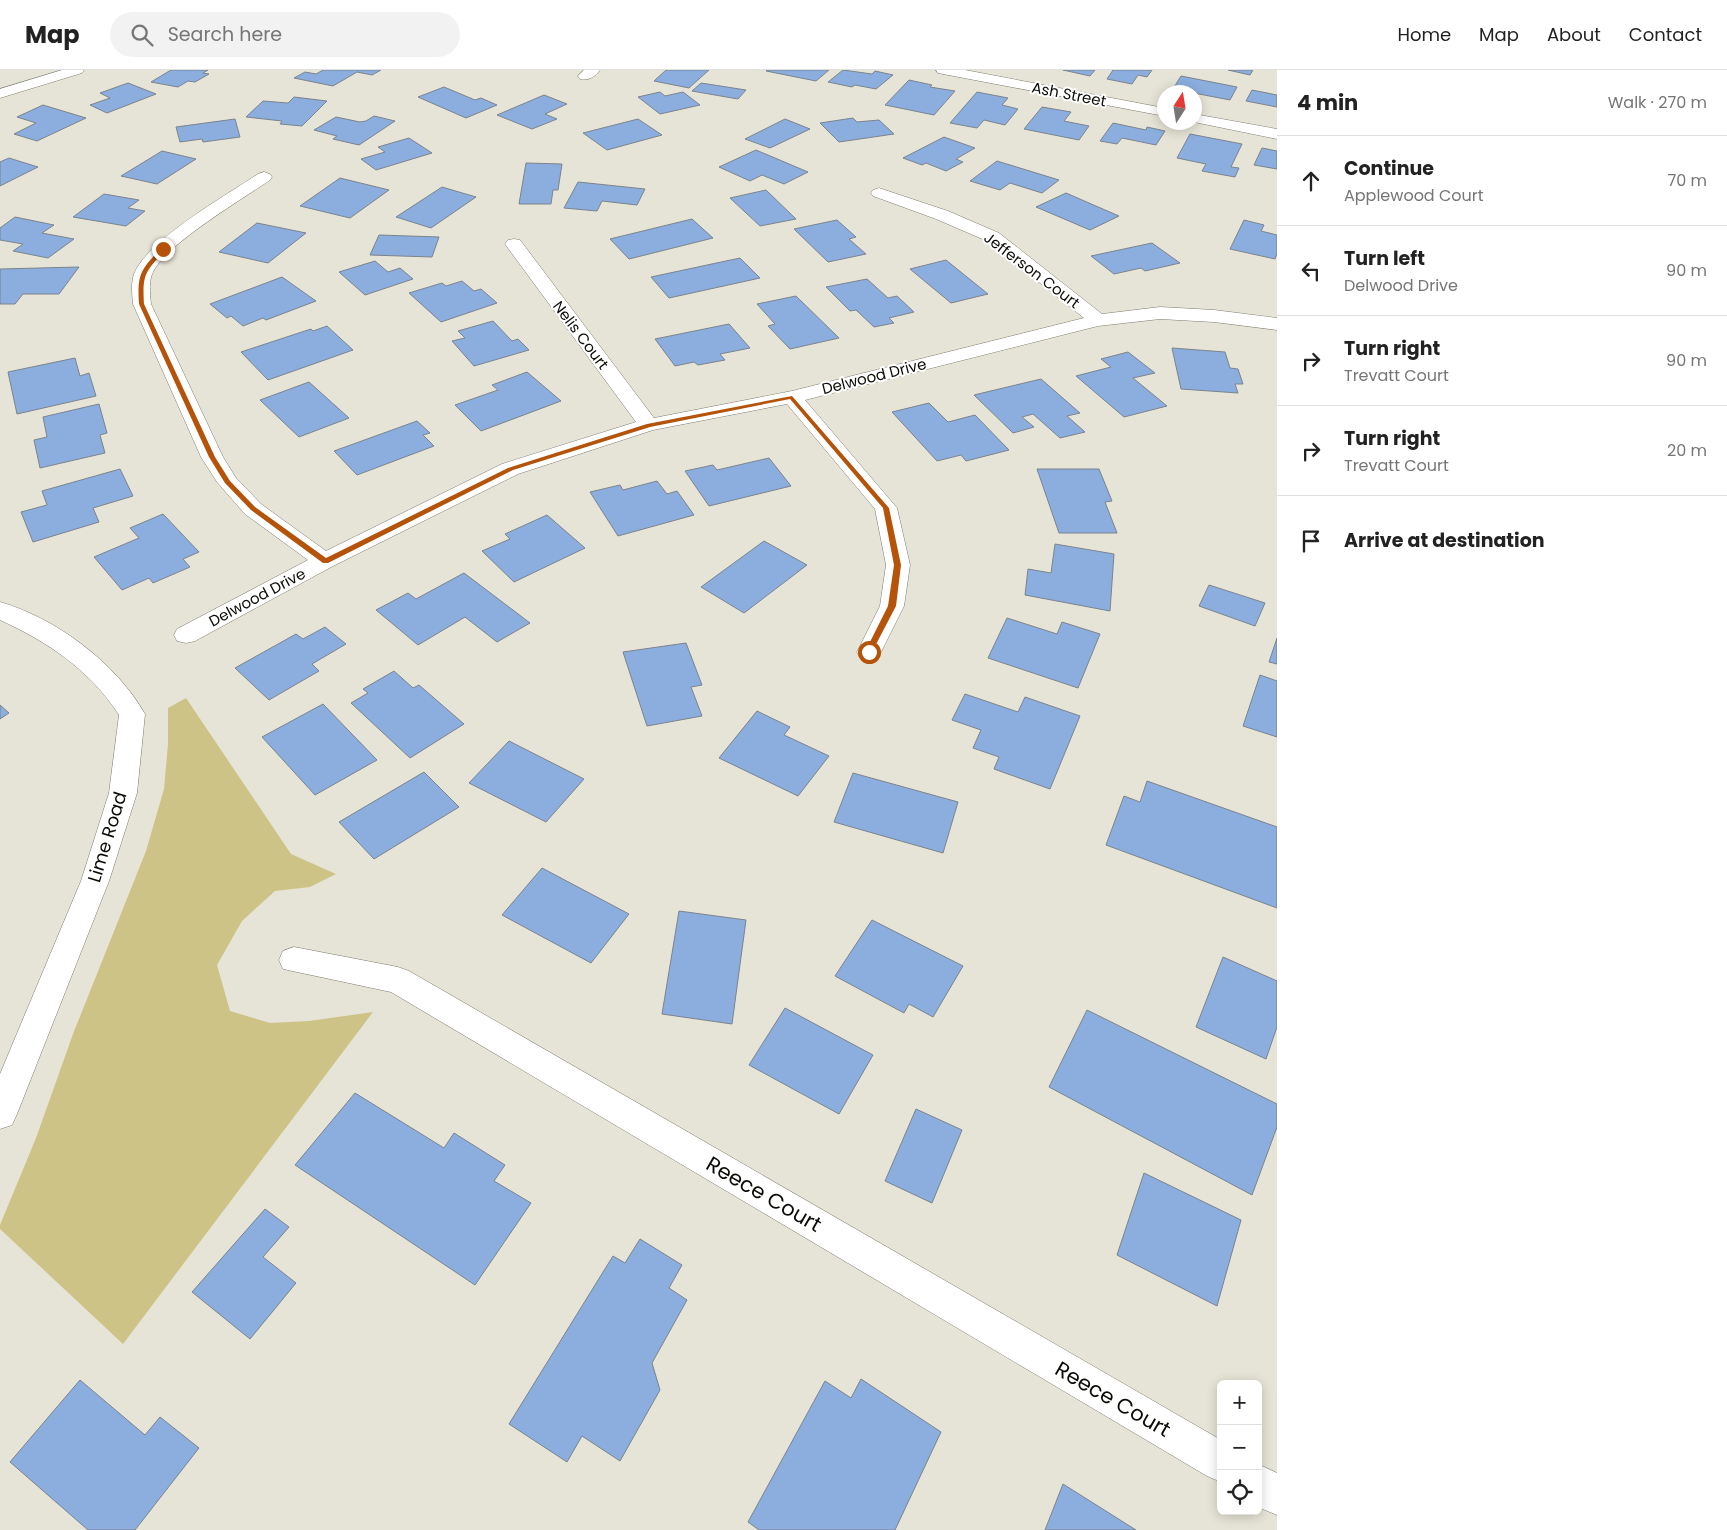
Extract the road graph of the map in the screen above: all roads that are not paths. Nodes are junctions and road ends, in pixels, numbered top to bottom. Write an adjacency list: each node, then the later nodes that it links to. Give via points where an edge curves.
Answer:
1 (77, 70): 3 (street)
2 (943, 70): 4 (street, Ash Street)
3 (0, 94)
4 (1157, 111)
5 (1202, 120): 6 (street)
6 (1277, 134)
7 (264, 177): 14 (street, via 163,249 145,268 140,283 142,304 212,457 228,482 253,509)
8 (878, 193): 10 (street, Jefferson Court, via 993,237)
9 (514, 244): 13 (street, Nelis Court)
10 (1098, 320): 11 (street, Delwood Drive, via 1160,313); 12 (street, Delwood Drive)
11 (1277, 324)
12 (792, 397): 13 (street, Delwood Drive); 17 (street, via 886,508 898,565 892,606)
13 (649, 426): 14 (street, Delwood Drive, via 510,469)
14 (325, 561): 16 (street, Delwood Drive)
15 (0, 610): 19 (street, Lime Road, via 30,624 80,656 109,682 132,714 123,794 95,881)
16 (186, 635)
17 (869, 652)
18 (294, 960): 20 (street, Reece Court, via 398,980)
19 (0, 1114)
20 (1217, 1460)
21 (1262, 1486): 22 (street)
22 (1277, 1495)

